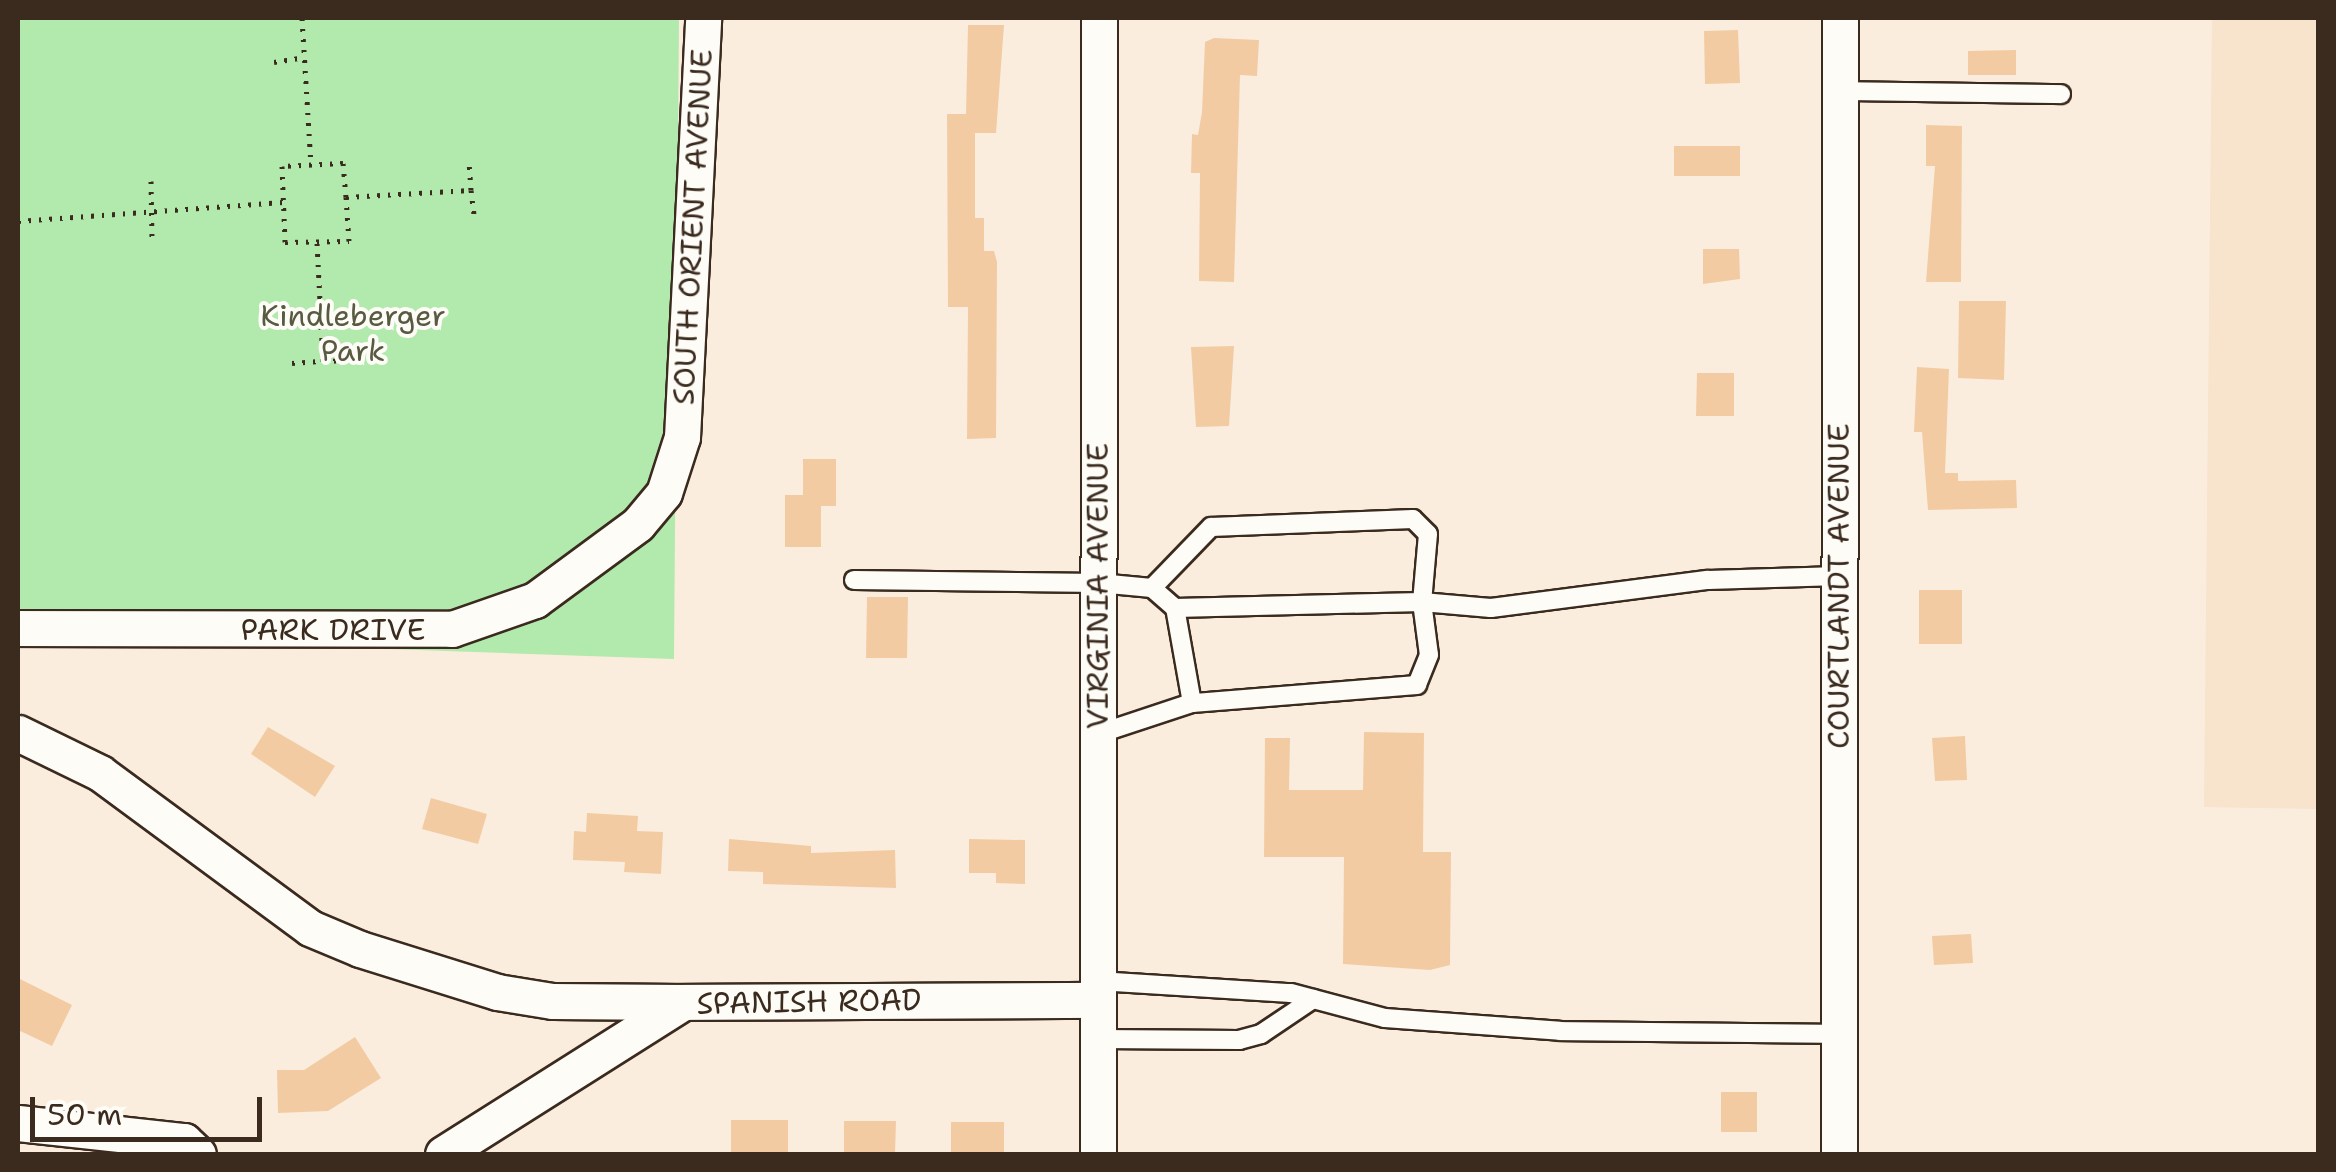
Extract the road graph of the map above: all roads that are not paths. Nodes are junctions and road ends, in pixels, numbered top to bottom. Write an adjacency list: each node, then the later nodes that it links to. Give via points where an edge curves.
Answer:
1 (703, 18): 6 (street, SOUTH ORIENT AVENUE)
2 (1099, 18): 9 (street, VIRGINIA AVENUE)
3 (1840, 18): 4 (street, COURTLANDT AVENUE)
4 (1840, 91): 5 (lane); 7 (street, COURTLANDT AVENUE)
5 (2061, 94)
6 (682, 437): 13 (street, PARK DRIVE, via 664,493 638,524 535,600 452,628)
7 (1840, 576): 11 (lane, via 1708,580 1491,608); 20 (street, COURTLANDT AVENUE)
8 (854, 580): 9 (lane)
9 (1098, 583): 10 (lane); 16 (street, VIRGINIA AVENUE)
10 (1152, 588): 11 (lane, via 1211,527 1412,519 1428,534); 12 (lane)
11 (1422, 602): 12 (lane); 14 (lane, via 1429,655 1417,685)
12 (1175, 608): 14 (lane)
13 (18, 628)
14 (1192, 702): 16 (lane)
15 (18, 734): 19 (street, via 100,774 310,928 360,949 534,998)
16 (1098, 734): 17 (street, VIRGINIA AVENUE)
17 (1098, 991): 18 (lane); 19 (street, SPANISH ROAD); 21 (street, VIRGINIA AVENUE)
18 (1312, 999): 20 (lane, via 1386,1018 1540,1030); 21 (lane, via 1262,1034 1239,1040)
19 (683, 1002): 24 (street, SPANISH ROAD)
20 (1839, 1034): 26 (street, COURTLANDT AVENUE)
21 (1098, 1039): 25 (street, VIRGINIA AVENUE)
22 (18, 1122): 23 (street, via 184,1140)
23 (198, 1154)
24 (443, 1154)
25 (1098, 1154)
26 (1838, 1154)

